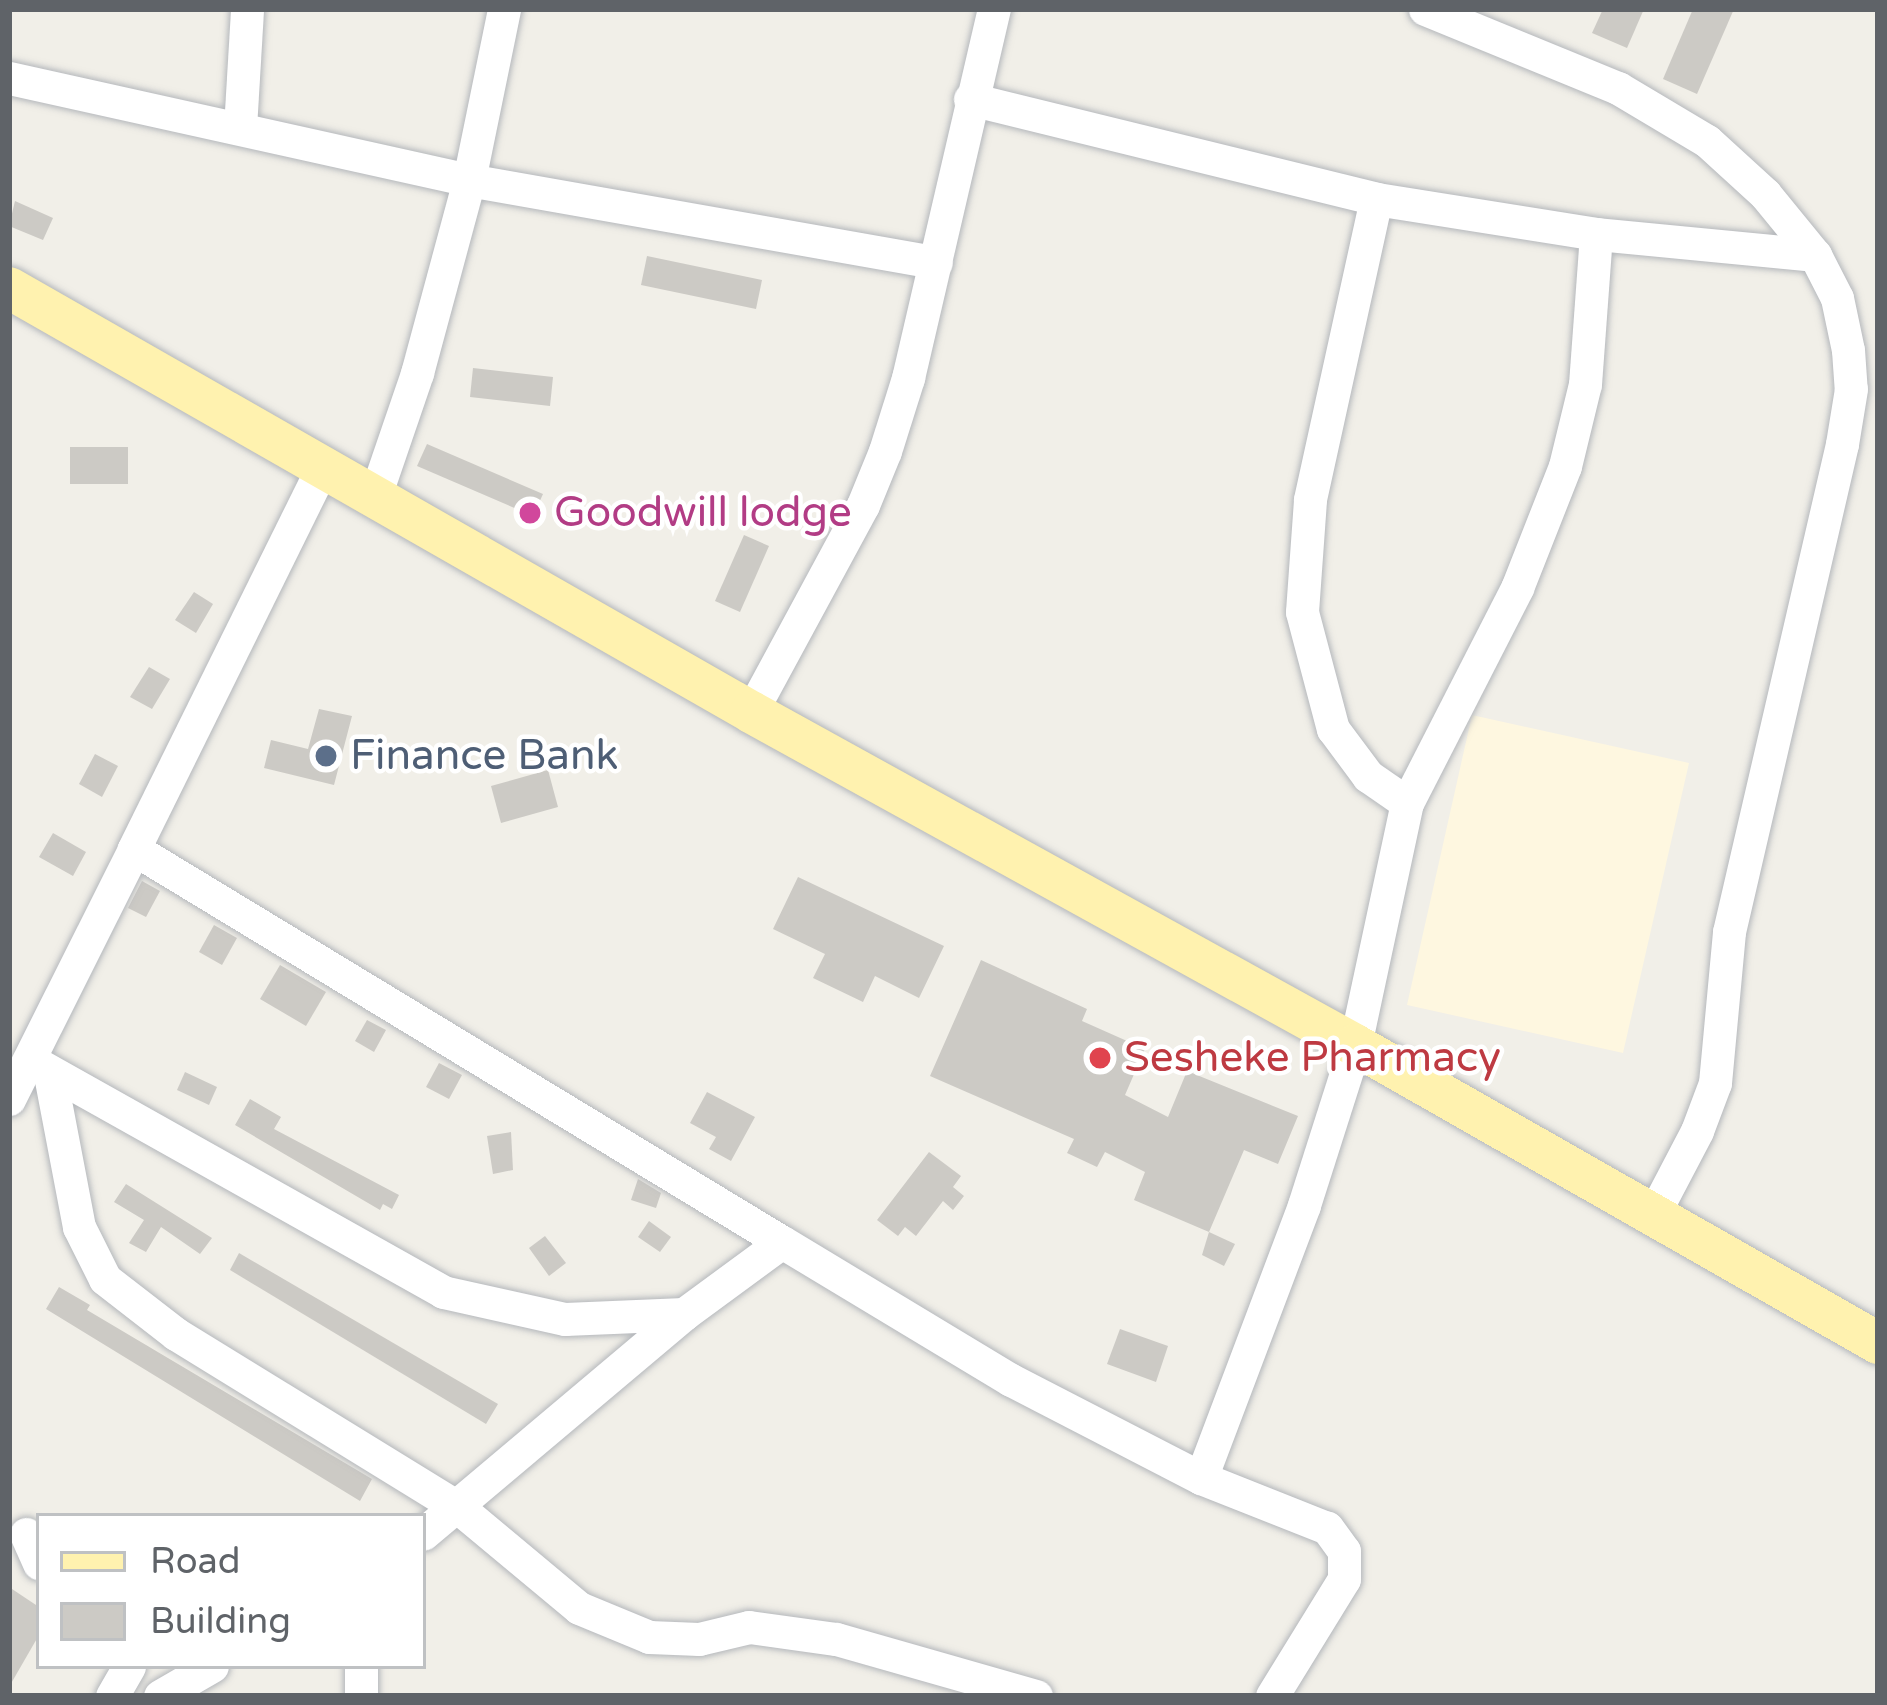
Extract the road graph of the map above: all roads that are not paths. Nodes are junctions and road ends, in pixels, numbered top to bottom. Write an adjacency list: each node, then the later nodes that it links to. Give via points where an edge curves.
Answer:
1 (248, 9): 7 (street)
2 (504, 9): 8 (street)
3 (994, 9): 6 (street)
4 (1425, 9): 11 (street, via 1618,88 1707,140)
5 (9, 78): 7 (street)
6 (970, 98): 9 (street); 12 (street)
7 (240, 128): 8 (street)
8 (469, 180): 12 (street); 15 (street)
9 (1376, 199): 10 (street); 17 (street, via 1310,500 1302,612 1333,729 1368,776)
10 (1597, 234): 11 (street); 17 (street, via 1585,384 1565,466 1517,588)
11 (1815, 255): 22 (street, via 1838,298 1852,389 1730,932 1715,1083)
12 (936, 262): 16 (street, via 885,451)
13 (9, 288): 14 (main road)
14 (323, 466): 15 (main road); 18 (street)
15 (376, 493): 16 (main road)
16 (751, 712): 19 (main road)
17 (1407, 803): 19 (street)
18 (134, 848): 20 (street); 23 (street)
19 (1355, 1045): 22 (main road); 26 (street)
20 (40, 1067): 21 (street); 24 (street, via 469,1302 565,1319); 27 (street, via 79,1227 105,1280 176,1334)
21 (9, 1099)
22 (1652, 1217): 25 (main road)
23 (782, 1242): 24 (street); 26 (street, via 1011,1380)
24 (684, 1314): 27 (street)
25 (1878, 1342)
26 (1201, 1478): 32 (street, via 1327,1528 1344,1550 1344,1579)
27 (459, 1508): 28 (street); 31 (street, via 568,1600 649,1637 699,1639 749,1627 836,1639)
28 (426, 1532)
29 (127, 1669): 30 (street)
30 (112, 1696)
31 (1036, 1696)
32 (1272, 1696)

